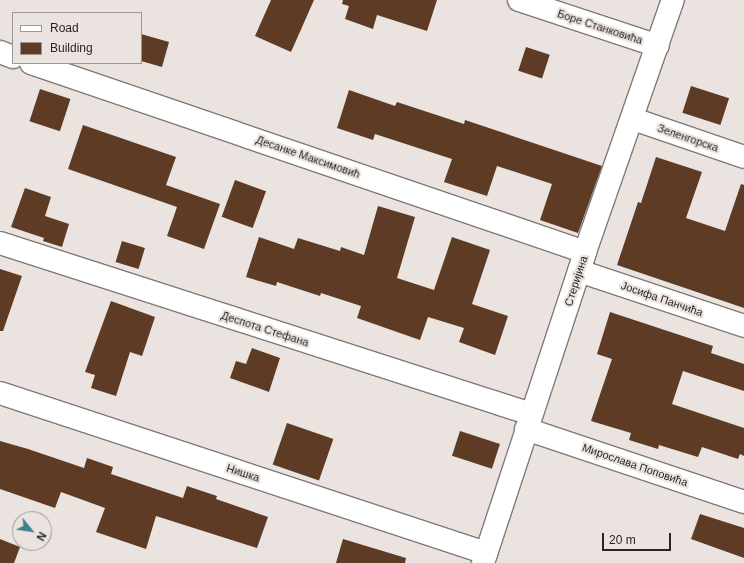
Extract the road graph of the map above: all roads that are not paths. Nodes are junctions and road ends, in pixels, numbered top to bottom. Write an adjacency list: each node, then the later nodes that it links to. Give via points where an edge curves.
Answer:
1 (519, 0): 3 (street, Боре Станковића)
2 (674, 0): 3 (street, Стеријина)
3 (658, 46): 7 (street, Стеријина)
4 (0, 52): 5 (street)
5 (12, 57)
6 (34, 64): 10 (street, Десанке Максимовић)
7 (633, 119): 8 (street, Зеленгорска); 10 (street, Стеријина)
8 (744, 157)
9 (0, 243): 13 (street, Деспота Стефана)
10 (582, 261): 11 (street, Јосифа Панчића); 13 (street, Стеријина)
11 (744, 326)
12 (0, 393): 15 (street, Нишка)
13 (528, 422): 14 (street, Мирослава Поповића); 15 (street, Стеријина)
14 (744, 502)
15 (485, 558)

